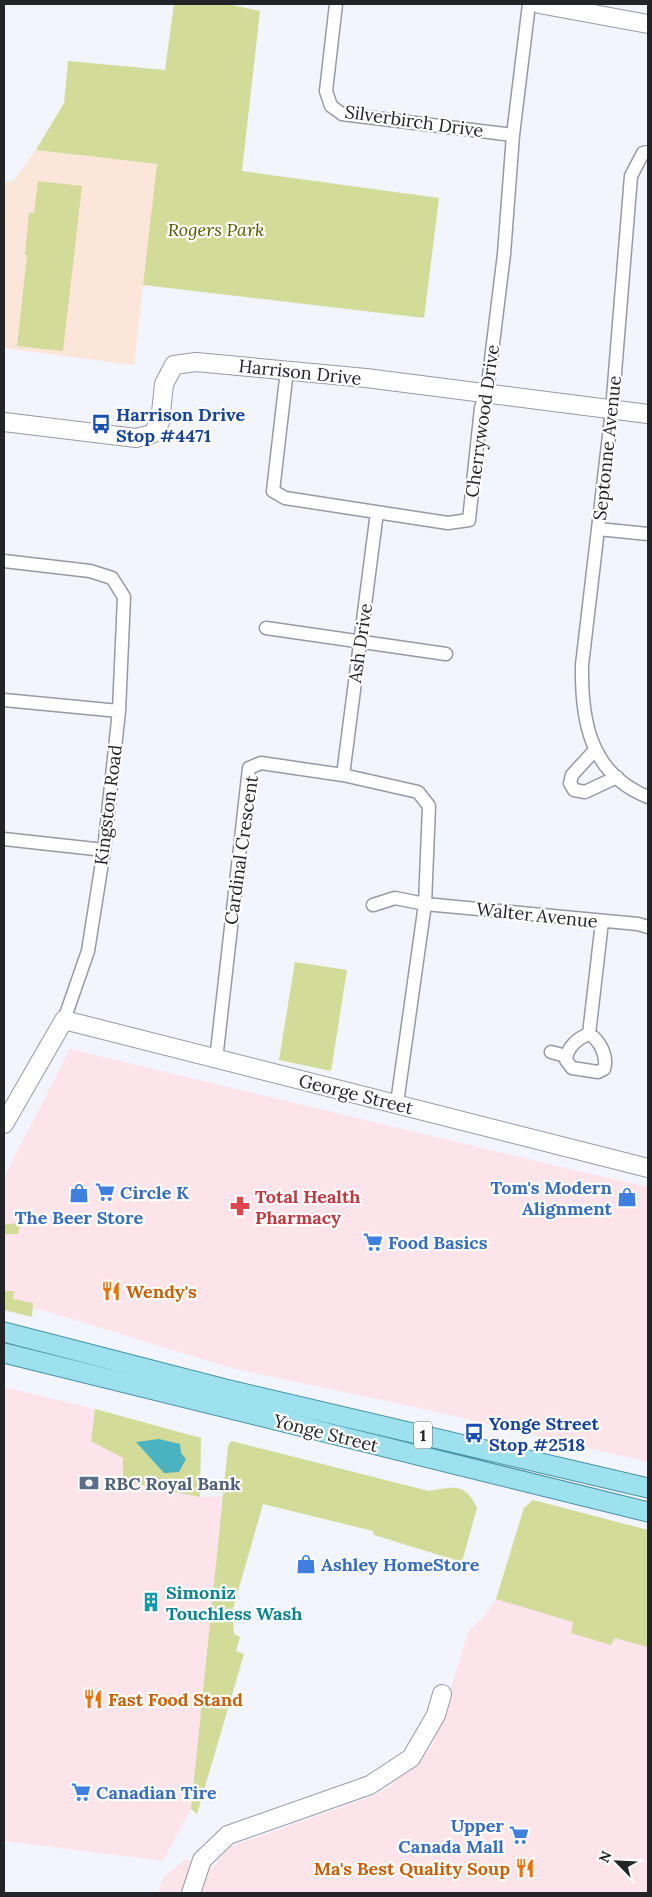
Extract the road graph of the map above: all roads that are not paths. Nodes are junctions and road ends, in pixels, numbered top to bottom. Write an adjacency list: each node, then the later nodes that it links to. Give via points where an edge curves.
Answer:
1 (336, 4): 5 (street, Silverbirch Drive, via 326,90 330,106 342,114)
2 (529, 4): 5 (street, Cherrywood Drive)
3 (539, 4): 4 (street)
4 (648, 24)
5 (513, 135): 8 (street, Cherrywood Drive, via 504,254 488,384)
6 (648, 152): 9 (street, Septonne Avenue, via 642,153 631,176)
7 (287, 370): 8 (street, Harrison Drive); 11 (street, Harrison Drive, via 196,362 174,365 164,384 160,422 152,434 136,438); 12 (street, Cherrywood Drive, via 273,491 285,498)
8 (484, 394): 9 (street, Harrison Drive); 12 (street, Cherrywood Drive, via 468,520 448,523)
9 (612, 410): 10 (street, Harrison Drive); 13 (street, Septonne Avenue)
10 (648, 414)
11 (4, 422)
12 (377, 512): 17 (street, Ash Drive)
13 (598, 529): 14 (street); 21 (street, Septonne Avenue, via 581,693 586,727)
14 (648, 534)
15 (4, 561): 20 (street, Kingston Road, via 90,571 112,578 124,597)
16 (266, 628): 17 (street)
17 (360, 642): 18 (street); 22 (street, Ash Drive)
18 (446, 654)
19 (4, 700): 20 (street)
20 (120, 711): 26 (street, Kingston Road)
21 (595, 750): 23 (street, Septonne Avenue); 23 (street, via 572,775 570,783 574,790 585,792)
22 (342, 775): 27 (street, Cardinal Crescent, via 418,792 429,806); 35 (street, Cardinal Crescent, via 261,763 249,768)
23 (617, 777): 24 (street, Septonne Avenue)
24 (648, 797)
25 (4, 839): 26 (street)
26 (104, 850): 31 (street, Kingston Road, via 88,951)
27 (425, 904): 28 (street, Walter Avenue, via 395,898); 29 (street, Walter Avenue); 36 (street, Cardinal Crescent)
28 (373, 905)
29 (602, 922): 30 (street, Walter Avenue); 32 (street)
30 (648, 927)
31 (64, 1020): 35 (street, George Street); 37 (street, Kingston Road)
32 (589, 1034): 34 (street, via 575,1043); 34 (street, via 606,1058 601,1071 572,1068)
33 (551, 1052): 34 (street)
34 (566, 1056)
35 (216, 1060): 36 (street, George Street)
36 (397, 1103): 38 (street, George Street)
37 (4, 1124)
38 (648, 1168)
39 (4, 1332): 41 (main road, Yonge Street / 1, via 225,1389)
40 (4, 1353): 42 (main road, Yonge Street / 1)
41 (648, 1488)
42 (648, 1512)
43 (442, 1694): 44 (street, via 436,1715 411,1758 370,1785 228,1835 202,1860)
44 (191, 1893)

